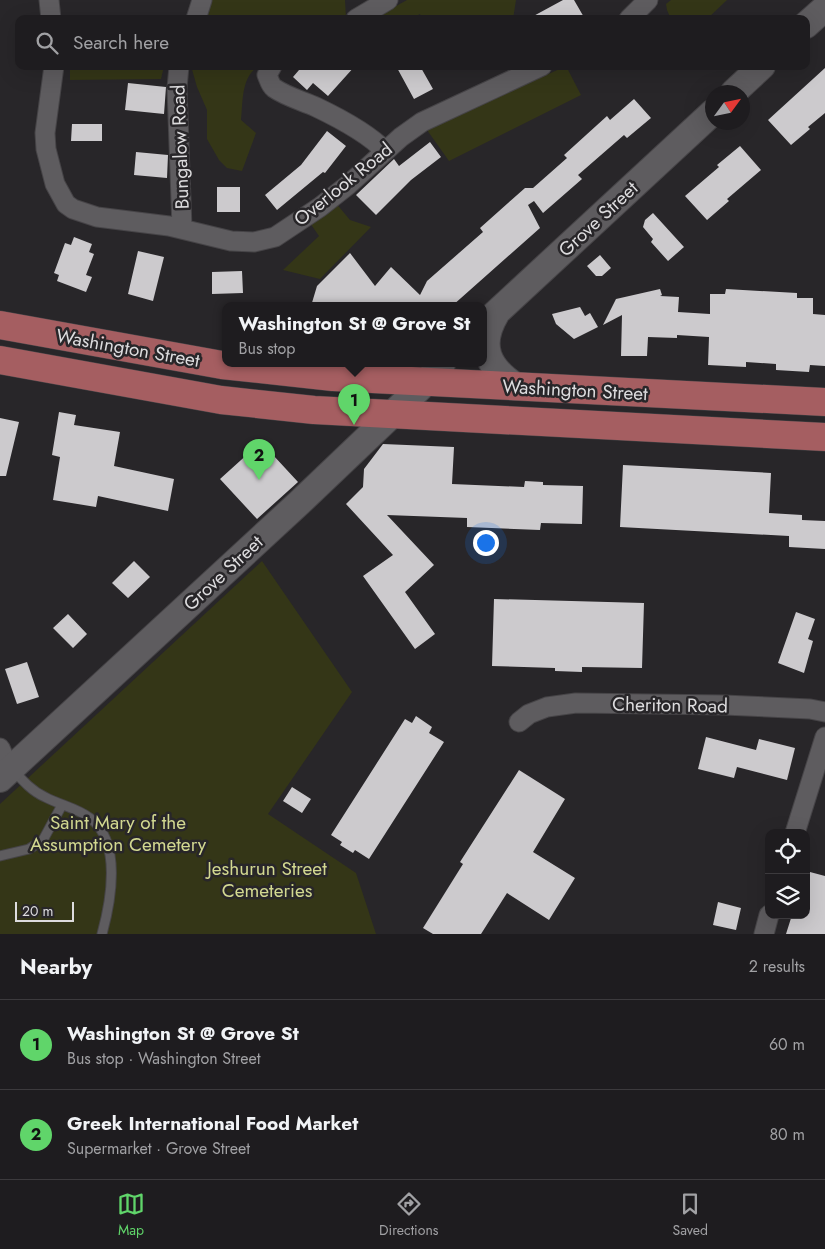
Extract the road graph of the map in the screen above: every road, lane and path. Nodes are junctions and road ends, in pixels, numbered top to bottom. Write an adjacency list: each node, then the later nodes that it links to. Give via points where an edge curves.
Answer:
1 (49, 0): 6 (street)
2 (202, 0): 7 (street)
3 (388, 0): 8 (street)
4 (648, 0): 9 (street)
5 (825, 8): 10 (main road)
6 (51, 15)
7 (197, 15)
8 (363, 15)
9 (633, 15)
10 (810, 21)
11 (53, 70): 19 (street, Overlook Road, via 45,122 46,149 55,184 66,204 73,210 97,217)
12 (179, 70): 19 (street, Bungalow Road)
13 (270, 70): 18 (street, via 272,87 364,133)
14 (533, 70): 18 (street, Overlook Road, via 422,122)
15 (758, 70): 16 (main road)
16 (742, 85)
17 (705, 119): 20 (main road, Grove Street)
18 (385, 151): 19 (street, Overlook Road, via 333,197 275,238 254,242 232,241)
19 (182, 228)
20 (489, 320)
21 (0, 325): 24 (main road, Washington Street)
22 (487, 352): 27 (main road, via 494,366)
23 (0, 360): 29 (main road, Washington Street, via 220,400)
24 (222, 365)
25 (238, 367): 26 (main road, Washington Street, via 333,377)
26 (434, 373): 27 (main road, Washington Street); 29 (main road, Grove Street)
27 (517, 387): 28 (main road, Washington Street)
28 (825, 402)
29 (393, 414): 30 (main road, Washington Street); 34 (main road, Grove Street, via 292,510)
30 (825, 437)
31 (825, 712): 32 (street, Cheriton Road, via 724,705 576,703 555,705 529,714)
32 (520, 722)
33 (825, 736): 36 (street)
34 (4, 765): 35 (lane, via 37,792)
35 (62, 805): 37 (lane, via 44,840); 39 (lane, via 95,822 108,845 112,874)
36 (796, 829)
37 (0, 856)
38 (768, 919): 40 (street)
39 (102, 934)
40 (764, 934)

